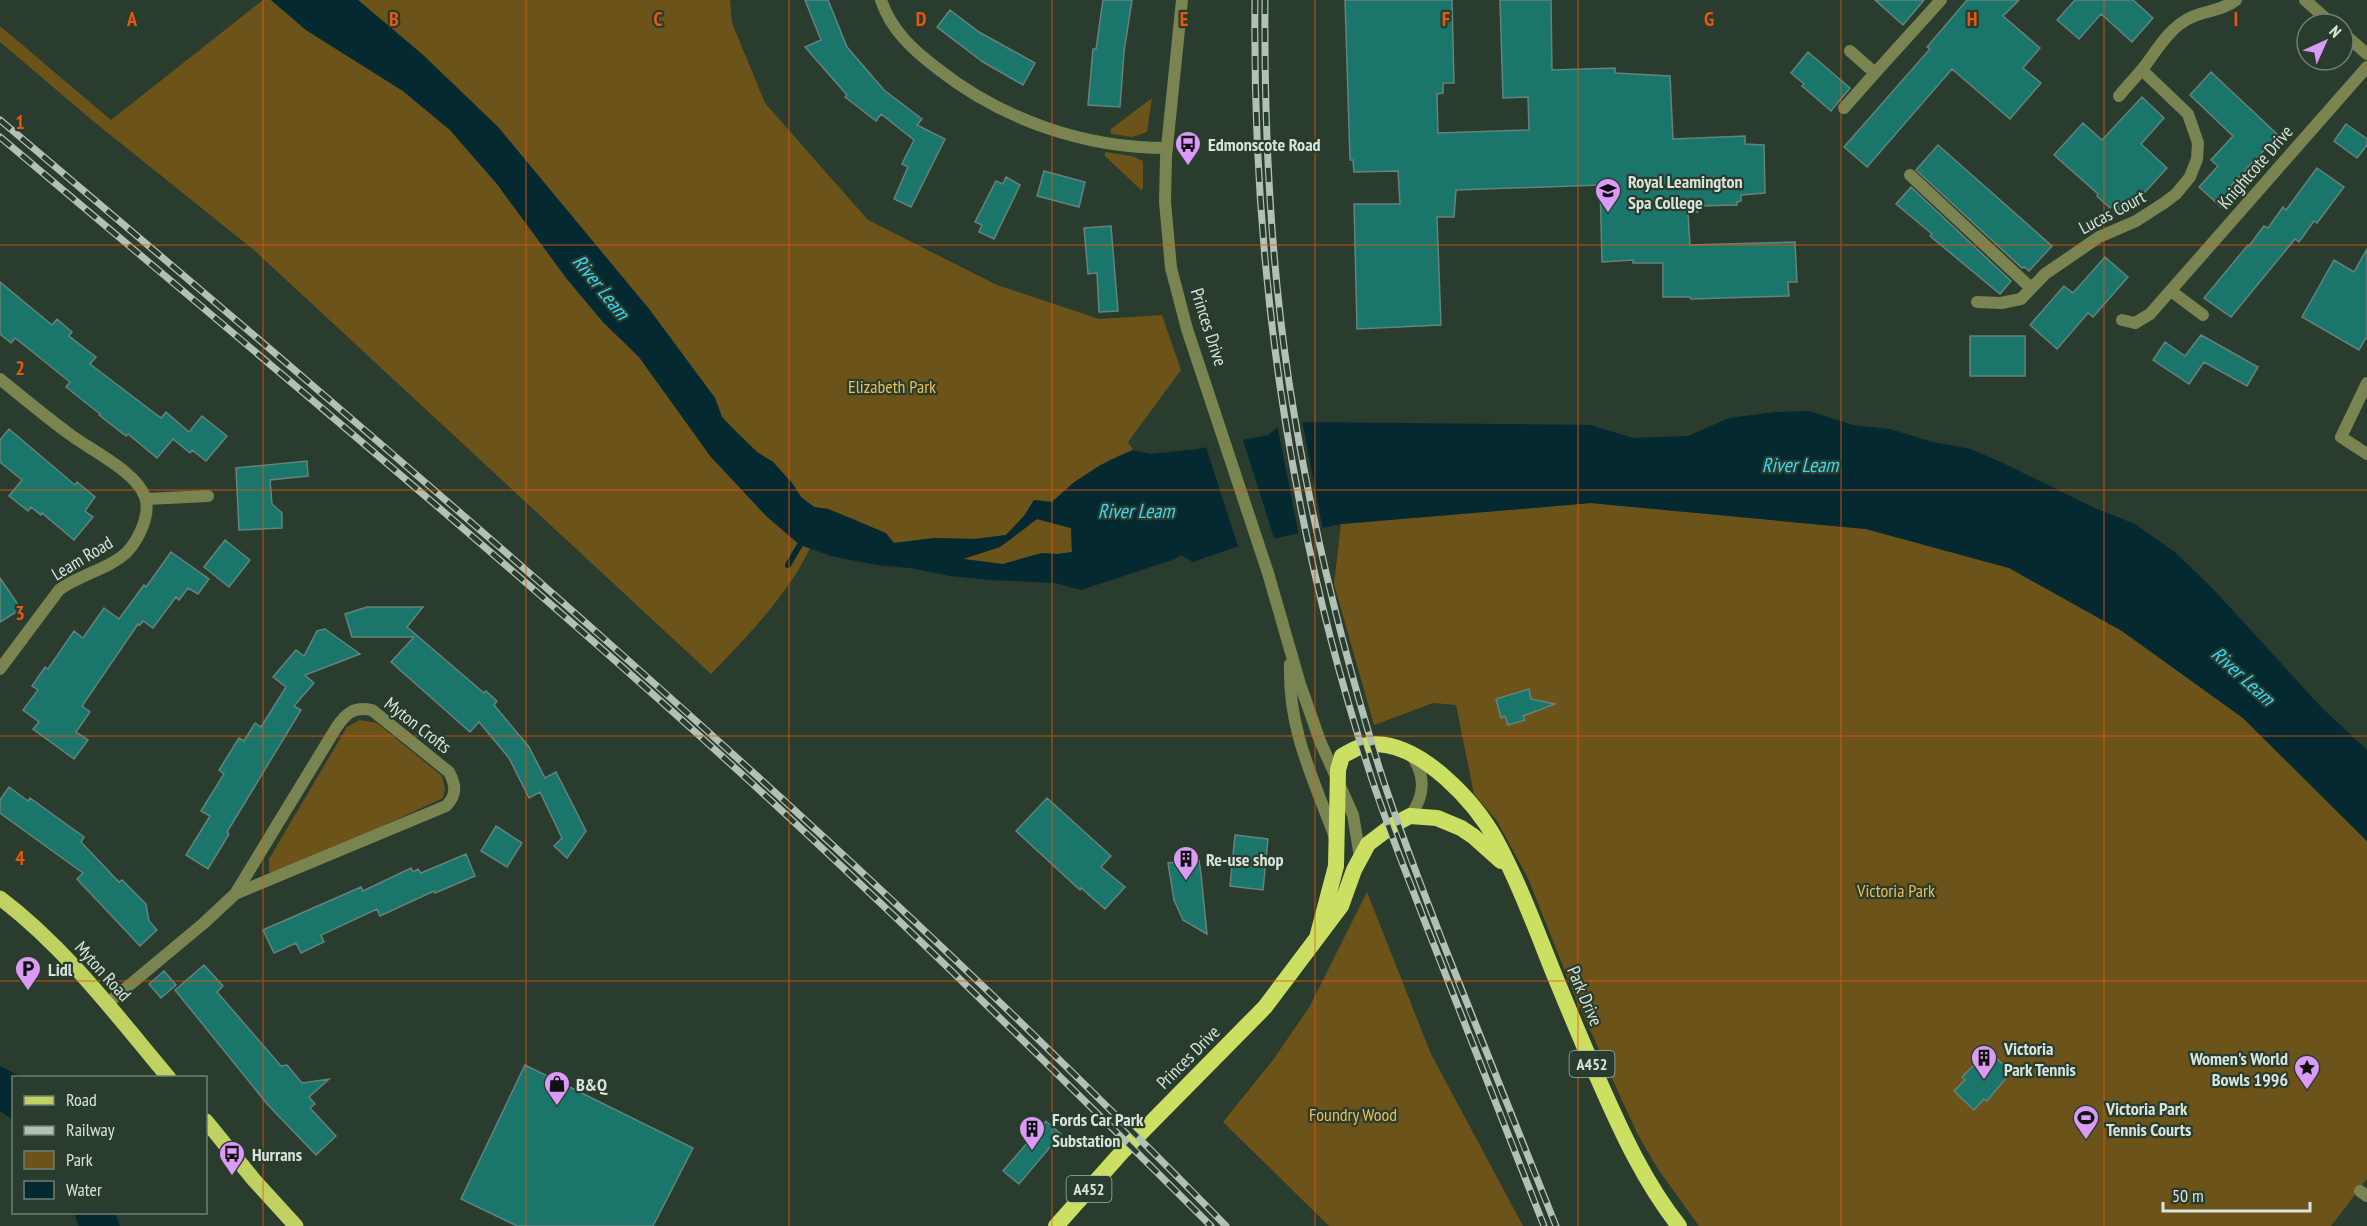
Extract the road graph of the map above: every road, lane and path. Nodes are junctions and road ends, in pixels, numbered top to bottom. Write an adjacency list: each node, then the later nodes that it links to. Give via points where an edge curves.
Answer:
1 (881, 0): 15 (street, via 893,26 921,56 1007,113 1085,139)
2 (1182, 0): 15 (street, Princes Drive)
3 (1941, 0): 12 (street)
4 (2236, 0): 11 (street, via 2181,22)
5 (2305, 0): 6 (street)
6 (2318, 12)
7 (2355, 44): 9 (street)
8 (1850, 51): 12 (street)
9 (2367, 54)
10 (2367, 67): 18 (street, Knightcote Drive)
11 (2142, 70): 13 (street); 17 (street, Lucas Court, via 2188,114 2198,143 2194,169 2176,194 2164,203 2136,221 2098,237)
12 (1875, 73): 14 (street)
13 (2119, 96)
14 (1844, 108)
15 (1167, 148): 27 (street, Princes Drive, via 1165,202 1171,268)
16 (1910, 175): 17 (street)
17 (2031, 288): 19 (street, Lucas Court, via 2011,302)
18 (2171, 291): 20 (street); 21 (street, Knightcote Drive, via 2142,320)
19 (1977, 302)
20 (2203, 315)
21 (2122, 320)
22 (0, 379): 26 (street, via 68,434 131,477)
23 (2367, 383): 24 (street, via 2341,438)
24 (2367, 454)
25 (207, 496): 26 (street)
26 (146, 499): 28 (street, Leam Road, via 140,533 128,551 59,590)
27 (1291, 654): 30 (street, Princes Drive); 32 (street, Princes Drive, via 1291,706 1298,740)
28 (0, 669)
29 (1412, 755): 30 (highway, Park Drive / A452, via 1377,744 1355,749); 31 (street, via 1423,782 1419,802); 34 (highway, Park Drive / A452, via 1442,776 1482,818)
30 (1337, 766): 32 (highway, Princes Drive / A452); 33 (street, Princes Drive, via 1353,815)
31 (1410, 816): 33 (highway, A452, via 1379,833); 34 (highway, Park Drive / A452, via 1437,818 1461,828)
32 (1337, 844): 37 (highway, Princes Drive / A452, via 1336,866)
33 (1360, 857): 37 (highway, Princes Drive / A452, via 1341,906)
34 (1512, 873): 43 (highway, Park Drive / A452, via 1629,1147)
35 (235, 894): 35 (street, Myton Crofts, via 336,728 352,710 372,710 449,772 454,781 452,800 446,806); 38 (street, Myton Crofts)
36 (0, 898): 38 (main road, Myton Road, via 69,960)
37 (1317, 938): 42 (highway, Princes Drive / A452, via 1265,1007 1122,1152)
38 (108, 1003): 39 (main road, Myton Road)
39 (169, 1076)
40 (207, 1122): 41 (main road)
41 (296, 1226)
42 (1056, 1226)
43 (1679, 1226)

